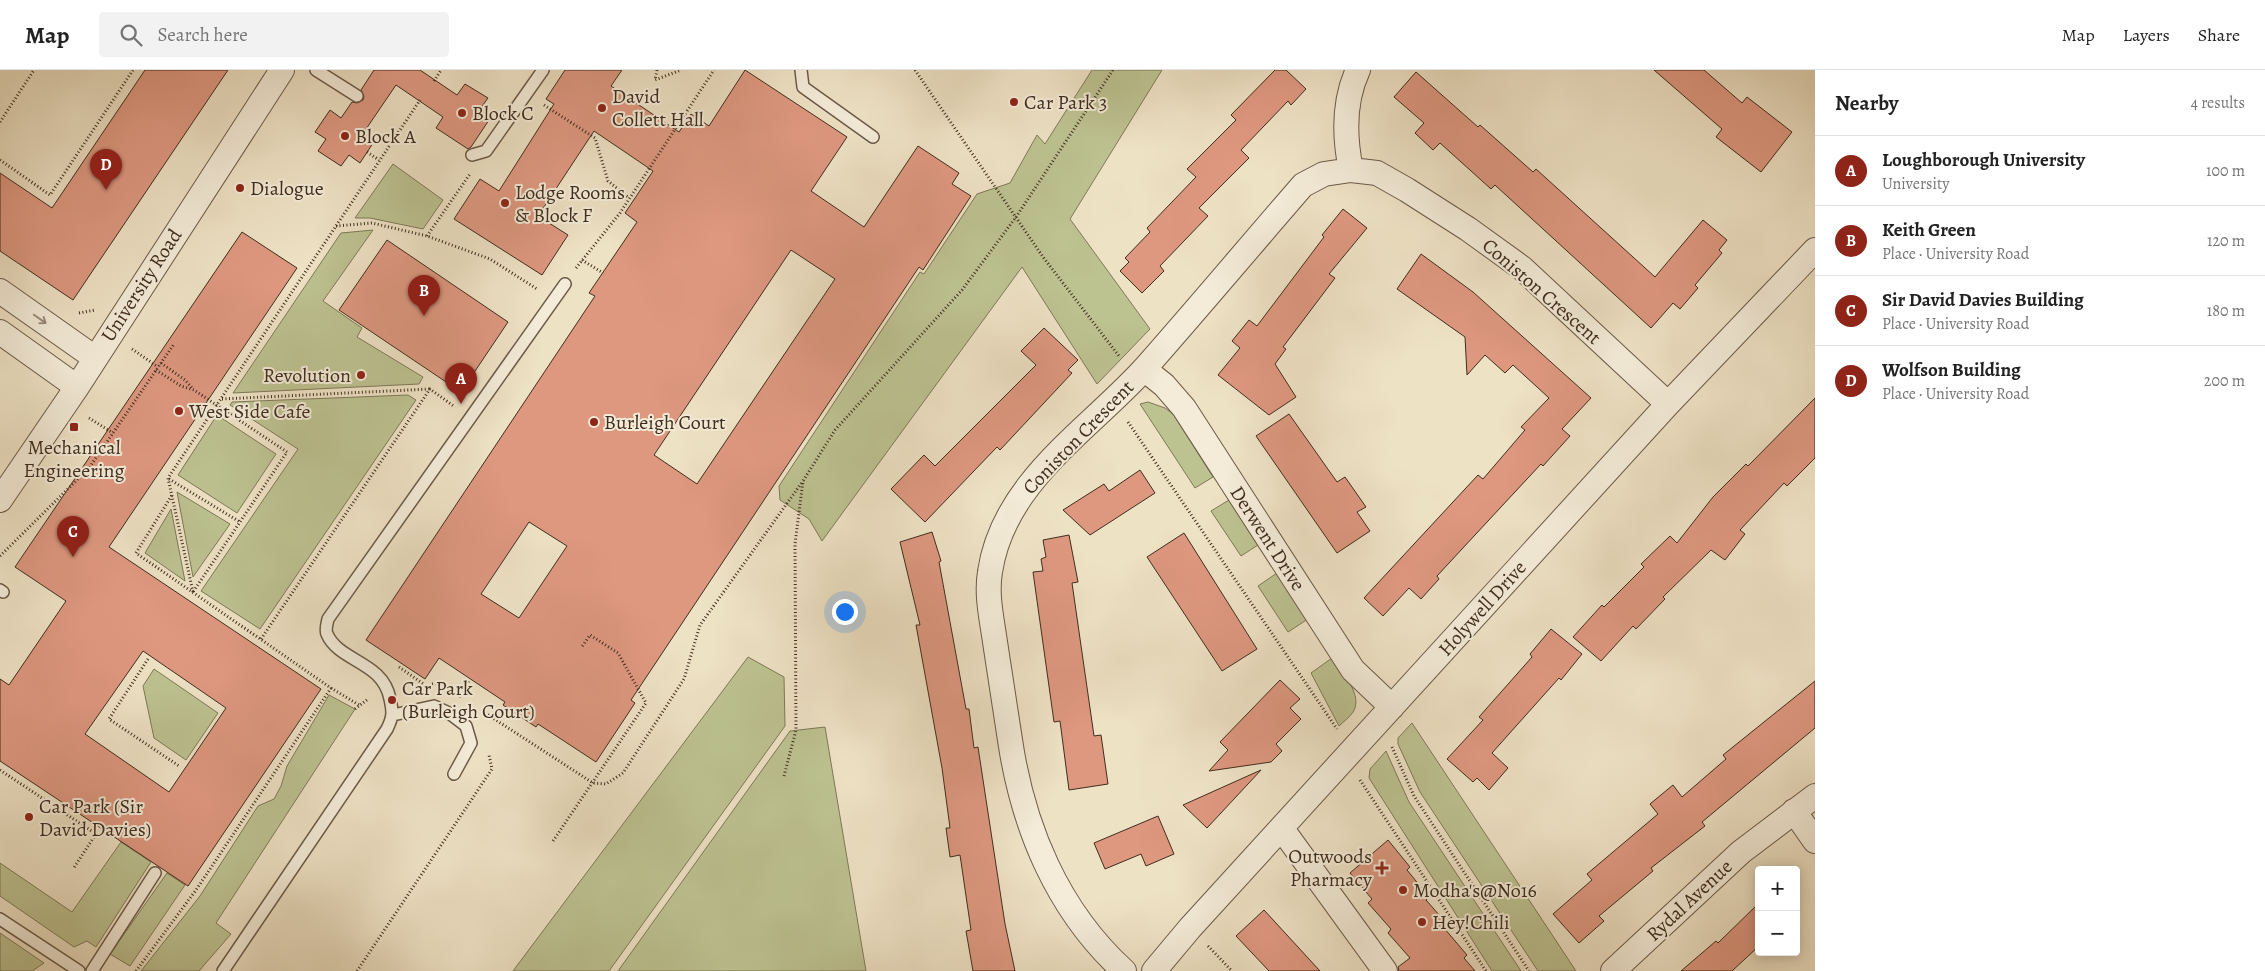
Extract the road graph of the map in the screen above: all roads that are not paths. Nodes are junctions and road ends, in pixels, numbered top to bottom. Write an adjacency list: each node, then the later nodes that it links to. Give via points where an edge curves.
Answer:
1 (282, 70): 14 (street, University Road)
2 (316, 70): 6 (lane)
3 (543, 70): 8 (lane, via 486,150)
4 (802, 70): 7 (lane, via 803,87)
5 (1358, 70): 9 (street, via 1351,85 1346,113 1346,148)
6 (357, 96)
7 (873, 137)
8 (472, 155)
9 (1351, 170): 15 (street, Coniston Crescent, via 1324,174 1303,185); 17 (street, Coniston Crescent, via 1377,173 1498,249)
10 (1815, 250): 17 (street, Holywell Drive)
11 (564, 284): 20 (lane, via 328,619 326,632 332,642 379,675 389,692)
12 (0, 292): 14 (street, one-way to 14)
13 (0, 332): 16 (street)
14 (95, 358): 16 (street, University Road)
15 (1140, 373): 19 (street, Derwent Drive, via 1164,386 1184,408 1353,670); 31 (street, Coniston Crescent, via 1041,471 1012,510 994,550 989,574 1011,751 1040,852 1066,902 1090,936)
16 (77, 387): 18 (street, University Road)
17 (1668, 404): 19 (street, Holywell Drive)
18 (0, 500)
19 (1385, 714): 24 (street, Holywell Drive)
20 (393, 716): 21 (lane, via 434,706 450,712 466,726 471,743); 30 (lane)
21 (454, 774)
22 (1815, 796): 23 (street, Rydal Avenue)
23 (1794, 811): 25 (street); 34 (street, Rydal Avenue, via 1741,852)
24 (1282, 828): 32 (street, Holywell Drive); 33 (street)
25 (1815, 841)
26 (155, 873): 29 (lane)
27 (0, 919): 28 (lane)
28 (79, 971)
29 (92, 971)
30 (223, 971)
31 (1124, 971)
32 (1154, 971)
33 (1385, 971)
34 (1613, 971)

